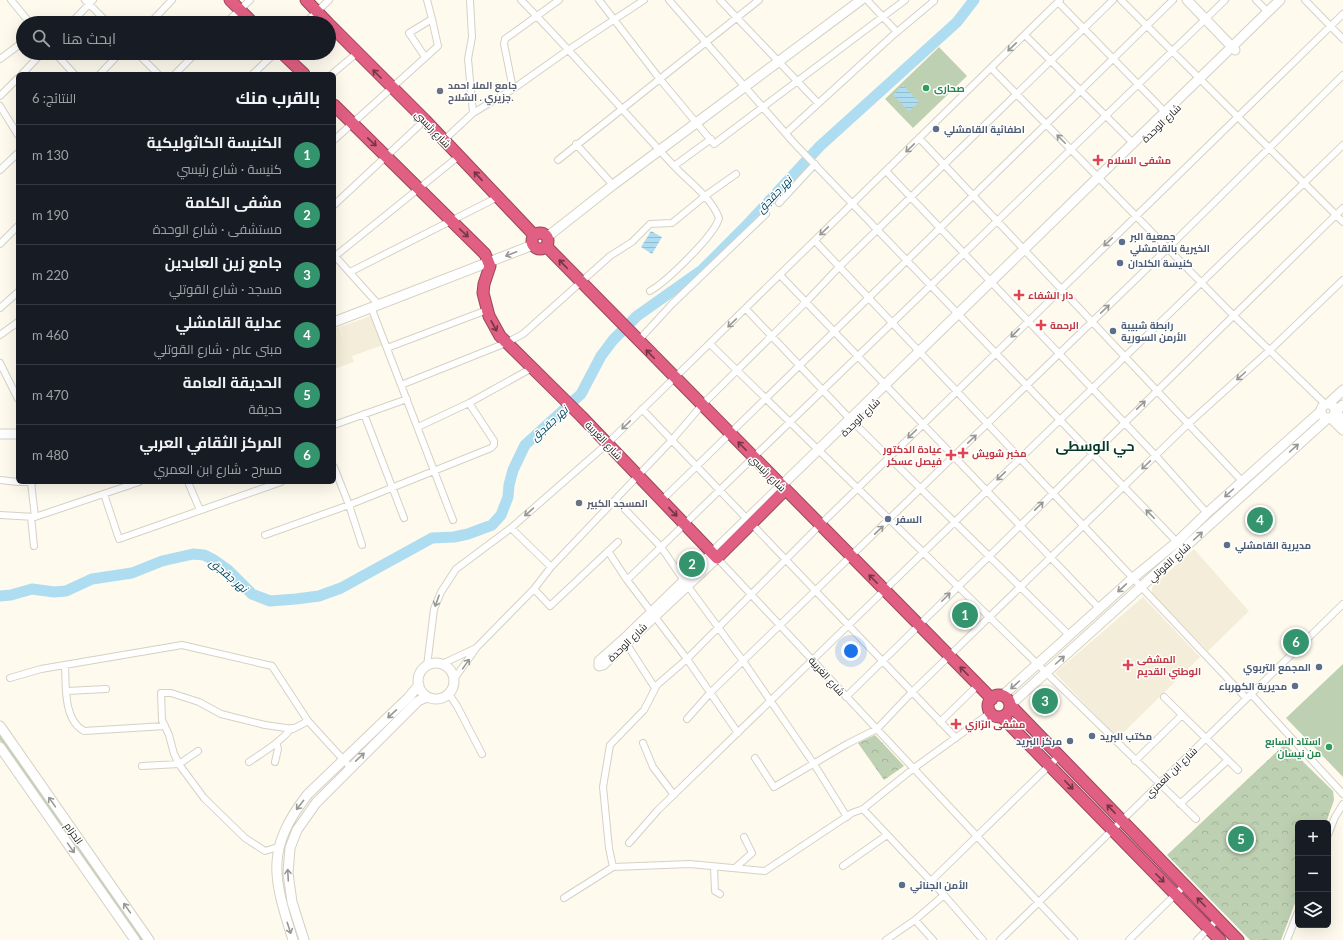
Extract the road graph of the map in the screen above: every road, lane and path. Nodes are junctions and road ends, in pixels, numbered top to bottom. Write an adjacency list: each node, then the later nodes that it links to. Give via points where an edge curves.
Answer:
1 (11, 0): 35 (street)
2 (172, 0): 38 (street)
3 (230, 0): 31 (highway)
4 (250, 0): 31 (street)
5 (306, 0): 32 (highway, شارع رئيسي)
6 (329, 0): 32 (street)
7 (427, 0): 46 (street)
8 (470, 0): 101 (street, via 472,37 468,59)
9 (521, 0): 43 (street)
10 (559, 0): 43 (street)
11 (599, 0): 48 (street)
12 (644, 0): 48 (street)
13 (669, 0): 56 (street)
14 (720, 0): 45 (street)
15 (759, 0): 45 (street)
16 (861, 0): 73 (street)
17 (867, 0): 44 (street)
18 (905, 0): 44 (street)
19 (933, 0): 53 (street)
20 (1113, 0): 51 (street)
21 (1121, 0): 49 (street)
22 (1173, 0): 49 (street)
23 (1187, 0): 47 (street)
24 (1225, 0): 47 (street)
25 (1256, 0): 33 (street)
26 (1280, 0): 33 (street, شارع الوحدة)
27 (1287, 0): 58 (street, شارع الوحدة)
28 (1305, 0): 50 (street)
29 (89, 1): 36 (street); 37 (street)
30 (1059, 1): 51 (street); 54 (street)
31 (240, 10): 39 (street); 40 (highway)
32 (317, 11): 41 (street); 42 (highway, شارع رئيسي)
33 (1268, 12): 58 (street, شارع الوحدة)
34 (1343, 14): 50 (street)
35 (24, 16)
36 (77, 16)
37 (102, 16)
38 (157, 16)
39 (234, 16)
40 (246, 16)
41 (312, 16)
42 (321, 16)
43 (536, 16): 59 (street); 91 (street, via 504,41)
44 (883, 16): 53 (street); 87 (street)
45 (737, 17): 56 (street); 73 (street)
46 (432, 19): 62 (street, via 438,46); 62 (street, via 409,33)
47 (1205, 19): 58 (street); 60 (street)
48 (614, 20): 59 (street); 84 (street)
49 (1147, 26): 60 (street); 63 (street)
50 (1330, 26): 55 (street); 103 (street)
51 (1084, 28): 63 (street); 72 (street)
52 (336, 32): 61 (highway, شارع رئيسي)
53 (897, 32): 95 (street)
54 (1025, 35): 72 (street); 74 (street, one-way to 74)
55 (1343, 39)
56 (707, 43): 84 (street); 89 (street)
57 (16, 47): 64 (street)
58 (1234, 48): 86 (street, شارع الوحدة)
59 (568, 50): 91 (street); 99 (street)
60 (1172, 51): 86 (street); 88 (street)
61 (357, 53): 82 (street); 90 (highway, شارع رئيسي, one-way to 61)
62 (425, 57): 90 (street)
63 (1113, 58): 88 (street); 92 (street)
64 (0, 59)
65 (35, 60): 75 (street)
66 (62, 60): 76 (street)
67 (113, 60): 77 (street)
68 (145, 60): 78 (street)
69 (189, 60): 79 (street)
70 (268, 60): 80 (street)
71 (289, 60): 81 (highway)
72 (1051, 61): 92 (street); 93 (street)
73 (779, 62): 87 (street); 89 (street)
74 (991, 68): 93 (street); 111 (street)
75 (24, 72)
76 (72, 72)
77 (102, 72)
78 (156, 72)
79 (177, 72)
80 (255, 72)
81 (302, 72)
82 (334, 72)
83 (1343, 76): 117 (street)
84 (659, 78): 99 (street); 106 (street)
85 (16, 80): 94 (street)
86 (1201, 80): 100 (street, شارع الوحدة); 103 (street); 130 (street, شارع الوحدة)
87 (797, 81): 95 (street); 98 (street)
88 (1138, 84): 100 (street); 102 (street)
89 (745, 87): 98 (street); 106 (street)
90 (391, 88): 104 (highway, شارع رئيسي); 105 (street)
91 (513, 89): 101 (street)
92 (1080, 91): 102 (street); 107 (street)
93 (1016, 94): 107 (street); 125 (street)
94 (0, 96)
95 (818, 103): 109 (street)
96 (0, 106): 108 (street)
97 (336, 107): 105 (highway)
98 (763, 108): 109 (street); 112 (street, via 714,144)
99 (622, 110): 115 (street); 118 (street)
100 (1165, 112): 114 (street, شارع الوحدة)
101 (474, 113): 113 (street)
102 (1106, 116): 114 (street); 119 (street)
103 (1238, 116): 117 (street); 143 (street)
104 (425, 120): 113 (highway, شارع رئيسي); 121 (street)
105 (352, 123): 110 (street); 121 (highway, one-way to 121)
106 (697, 123): 112 (street); 118 (street)
107 (1046, 124): 119 (street, one-way to 107); 134 (street)
108 (16, 132)
109 (786, 133): 124 (street)
110 (336, 138)
111 (919, 138): 125 (street); 128 (street, one-way to 128)
112 (711, 139): 126 (street)
113 (444, 140): 122 (highway, شارع رئيسي)
114 (1133, 143): 130 (street, شارع الوحدة)
115 (576, 144): 123 (street); 132 (street)
116 (1343, 145): 131 (street)
117 (1269, 148): 131 (street); 155 (street)
118 (660, 150): 126 (street); 132 (street)
119 (1071, 150): 130 (street); 146 (street)
120 (16, 155): 127 (street)
121 (386, 156): 133 (highway); 138 (street)
122 (459, 156): 133 (street); 136 (highway, شارع رئيسي, one-way to 122)
123 (558, 160)
124 (812, 162): 139 (street); 140 (street)
125 (944, 164): 134 (street); 137 (street)
126 (674, 166): 135 (street)
127 (0, 170)
128 (886, 171): 137 (street); 140 (street)
129 (736, 174): 135 (street)
130 (1100, 179): 143 (street); 156 (street, شارع الوحدة)
131 (1304, 183): 144 (street); 166 (street)
132 (613, 185): 153 (street)
133 (419, 188): 145 (highway); 158 (street)
134 (974, 195): 146 (street); 149 (street)
135 (704, 196): 167 (street, via 672,223 650,224); 171 (street, via 717,212 718,224 679,267)
136 (498, 197): 145 (street); 151 (highway, شارع رئيسي)
137 (910, 197): 149 (street); 150 (street)
138 (336, 203)
139 (779, 203)
140 (852, 204): 150 (street); 152 (street, one-way to 152)
141 (1343, 208): 144 (street)
142 (766, 214): 189 (street)
143 (1136, 215): 155 (street); 170 (street, one-way to 170)
144 (1336, 215): 147 (street); 179 (street)
145 (450, 220): 161 (highway, one-way to 161, via 482,249); 163 (street)
146 (998, 220): 156 (street); 157 (street)
147 (1343, 222)
148 (16, 228): 154 (street)
149 (940, 228): 157 (street); 160 (street)
150 (877, 230): 160 (street); 162 (street)
151 (533, 240): 153 (highway, via 538,249); 161 (street, one-way to 161)
152 (814, 241): 162 (street); 164 (street)
153 (546, 242): 167 (highway, شارع رئيسي, one-way to 153)
154 (0, 244)
155 (1169, 247): 166 (street); 183 (street, one-way to 155)
156 (1026, 251): 168 (street, شارع الوحدة); 170 (street)
157 (964, 253): 168 (street); 169 (street)
158 (336, 254)
159 (336, 258): 163 (street)
160 (907, 261): 169 (street); 173 (street)
161 (489, 262): 175 (street); 178 (highway, شارع الغربية, via 490,269 483,288)
162 (839, 267): 173 (street); 174 (street)
163 (350, 272): 175 (street)
164 (780, 275): 174 (street); 177 (street)
165 (1343, 280): 193 (street)
166 (1202, 281): 179 (street); 198 (street)
167 (581, 283): 189 (highway, شارع رئيسي); 190 (street, via 528,330)
168 (992, 284): 180 (street, شارع الوحدة); 182 (street)
169 (931, 285): 180 (street); 185 (street)
170 (1061, 288): 182 (street); 183 (street)
171 (650, 291)
172 (16, 294): 176 (street)
173 (868, 298): 185 (street); 186 (street)
174 (806, 302): 186 (street); 188 (street)
175 (375, 306): 181 (street); 192 (street)
176 (0, 308)
177 (746, 309): 188 (street); 191 (street, one-way to 191)
178 (487, 310): 190 (highway, شارع الغربية, one-way to 190, via 492,323); 192 (street)
179 (1233, 314): 193 (street); 208 (street)
180 (960, 316): 194 (street, شارع الوحدة); 195 (street)
181 (336, 321)
182 (1028, 321): 195 (street, one-way to 195); 196 (street)
183 (1093, 322): 196 (street); 198 (street)
184 (16, 323): 187 (street)
185 (892, 323): 194 (street); 197 (street)
186 (835, 331): 197 (street); 200 (street)
187 (0, 335)
188 (771, 336): 200 (street); 202 (street)
189 (635, 339): 203 (highway, شارع رئيسي, one-way to 189)
190 (506, 343): 201 (highway, شارع الغربية); 204 (street)
191 (710, 344): 202 (street); 203 (street)
192 (387, 348): 204 (street)
193 (1270, 350): 218 (street, via 1322,401); 227 (street, one-way to 227)
194 (921, 353): 205 (street, شارع الوحدة); 211 (street)
195 (995, 353): 206 (street); 211 (street)
196 (1059, 354): 206 (street); 207 (street)
197 (858, 356): 205 (street); 209 (street)
198 (1125, 356): 207 (street); 208 (street)
199 (0, 363): 212 (street)
200 (799, 366): 209 (street); 214 (street)
201 (532, 368): 215 (street); 237 (highway, شارع الغربية)
202 (737, 371): 214 (street); 217 (street)
203 (674, 379): 217 (highway, شارع رئيسي); 219 (street)
204 (401, 385): 213 (street)
205 (887, 386): 224 (street, شارع الوحدة); 229 (street)
206 (1027, 386): 222 (street); 230 (street)
207 (1092, 388): 222 (street); 226 (street)
208 (1157, 389): 226 (street, one-way to 208); 227 (street)
209 (822, 390): 224 (street); 225 (street)
210 (1343, 390): 218 (street, شارع القوتلي)
211 (956, 391): 229 (street); 230 (street)
212 (16, 395)
213 (407, 399): 220 (street); 231 (street)
214 (766, 399): 225 (street); 235 (street)
215 (469, 403): 231 (street); 247 (street, via 494,441 494,445)
216 (1343, 405): 221 (street, شارع القوتلي)
217 (701, 406): 235 (highway, شارع رئيسي); 236 (street)
218 (1324, 407): 221 (street, via 1323,416); 250 (street, شارع القوتلي)
219 (642, 409): 236 (street); 237 (street, one-way to 237)
220 (364, 414): 228 (street); 257 (street)
221 (1331, 416): 223 (street); 232 (street); 300 (street, شارع القوتلي, one-way to 221)
222 (1059, 420): 239 (street); 244 (street)
223 (1343, 420)
224 (852, 421): 238 (street, شارع الوحدة); 242 (street)
225 (789, 422): 238 (street); 243 (street)
226 (1124, 422): 239 (street); 241 (street)
227 (1189, 423): 241 (street); 250 (street)
228 (336, 424)
229 (923, 424): 240 (street); 242 (street, one-way to 242)
230 (987, 424): 240 (street, one-way to 230); 244 (street)
231 (418, 427): 247 (street)
232 (1343, 430)
233 (0, 434): 234 (street)
234 (16, 434)
235 (730, 434): 243 (highway, شارع رئيسي, one-way to 235); 245 (street)
236 (672, 440): 245 (street); 248 (street)
237 (608, 444): 248 (highway, شارع الغربية); 281 (street, one-way to 281)
238 (820, 452): 258 (street, شارع الوحدة); 259 (street)
239 (1092, 454): 256 (street); 263 (street)
240 (954, 456): 260 (street); 262 (street)
241 (1156, 456): 256 (street, one-way to 256); 269 (street)
242 (889, 457): 259 (street); 260 (street)
243 (753, 458): 258 (highway, شارع رئيسي); 261 (street)
244 (1020, 458): 262 (street, one-way to 262); 263 (street)
245 (697, 466): 261 (street); 266 (street)
246 (336, 472): 267 (street)
247 (434, 472): 257 (street); 273 (street)
248 (638, 475): 265 (street); 266 (highway, شارع الغربية)
249 (0, 480): 251 (street)
250 (1242, 481): 269 (street, شارع القوتلي, one-way to 269)
251 (16, 482)
252 (32, 484): 271 (street)
253 (133, 484): 264 (street)
254 (189, 484): 268 (street)
255 (275, 484): 268 (street)
256 (1124, 487): 280 (street); 284 (street, one-way to 256)
257 (392, 488): 267 (street); 272 (street)
258 (783, 488): 275 (highway, شارع الوحدة); 278 (highway, شارع رئيسي)
259 (857, 488): 274 (street); 278 (street)
260 (921, 489): 274 (street); 276 (street)
261 (719, 490): 275 (street); 277 (street)
262 (987, 491): 276 (street); 279 (street)
263 (1052, 493): 279 (street, one-way to 263); 280 (street)
264 (104, 494): 268 (street, via 119,539); 271 (street)
265 (616, 500): 287 (street); 295 (street)
266 (662, 500): 277 (highway, شارع الغربية, one-way to 277)
267 (349, 505): 282 (street); 285 (street)
268 (200, 510)
269 (1207, 513): 284 (street, شارع القوتلي)
270 (0, 515): 271 (street)
271 (33, 517): 286 (street)
272 (404, 518)
273 (453, 520)
274 (889, 520): 289 (street); 292 (street, one-way to 274)
275 (749, 521): 290 (highway, شارع الوحدة); 294 (street)
276 (954, 522): 289 (street); 291 (street)
277 (685, 524): 287 (street); 290 (highway, شارع الغربية)
278 (820, 525): 292 (highway, شارع رئيسي); 294 (street)
279 (1019, 525): 291 (street); 293 (street)
280 (1083, 526): 293 (street); 296 (street)
281 (511, 528): 295 (street); 325 (street, one-way to 325, via 463,563 445,584 434,609)
282 (265, 535)
283 (618, 542): 288 (street)
284 (1177, 542): 296 (street, شارع القوتلي)
285 (362, 545)
286 (34, 546)
287 (661, 547): 297 (street); 298 (street)
288 (608, 551): 297 (street); 302 (street, via 550,606)
289 (923, 553): 299 (street); 304 (street)
290 (715, 555): 298 (street, شارع الوحدة); 305 (street, شارع الغربية)
291 (988, 556): 299 (street); 301 (street)
292 (851, 557): 303 (street); 304 (highway, شارع رئيسي, one-way to 292)
293 (1050, 558): 301 (street); 307 (street)
294 (786, 560): 303 (street); 305 (street)
295 (551, 567): 302 (street)
296 (1133, 578): 300 (street); 307 (street, شارع القوتلي, one-way to 307)
297 (627, 580): 308 (street)
298 (685, 583): 308 (street, شارع الوحدة); 313 (street)
299 (957, 586): 309 (street); 310 (street, one-way to 299)
300 (1141, 586): 326 (street, شارع القوتلي, one-way to 300); 337 (street)
301 (1020, 587): 309 (street); 314 (street)
302 (534, 589): 316 (street)
303 (816, 591): 311 (street); 312 (street)
304 (884, 591): 310 (highway, شارع رئيسي); 312 (street)
305 (752, 595): 311 (street, شارع الغربية); 313 (street)
306 (1343, 604): 337 (street, شارع ابن العمري)
307 (1100, 609): 314 (street, شارع القوتلي)
308 (653, 613): 315 (street, شارع الوحدة); 315 (street, شارع الوحدة, via 599,661 599,666); 318 (street)
309 (989, 617): 317 (street); 324 (street)
310 (918, 624): 317 (highway, شارع رئيسي); 321 (street)
311 (780, 625): 319 (street, شارع الغربية); 320 (street)
312 (848, 626): 319 (street); 321 (street)
313 (719, 628): 318 (street); 320 (street)
314 (1069, 636): 324 (street, شارع القوتلي)
315 (626, 643): 331 (street)
316 (477, 647): 322 (street); 328 (street, one-way to 316)
317 (949, 656): 330 (highway, شارع رئيسي, one-way to 317); 334 (street)
318 (687, 659): 331 (street); 335 (street)
319 (813, 660): 339 (street, شارع الغربية); 342 (street)
320 (743, 661): 335 (street); 342 (street)
321 (882, 661): 334 (street); 339 (street)
322 (442, 664): 325 (street); 328 (street, via 450,670)
323 (65, 665): 327 (street); 333 (street); 348 (street, via 182,645 254,661 272,666)
324 (1037, 665): 326 (street); 340 (street, شارع القوتلي, one-way to 340)
325 (427, 666): 329 (street, via 420,674)
326 (1046, 673): 343 (street, شارع القوتلي); 365 (street)
327 (10, 678)
328 (454, 679): 336 (street)
329 (419, 685): 338 (street); 364 (street, one-way to 364)
330 (978, 685): 340 (highway, شارع رئيسي); 349 (street)
331 (655, 688): 393 (street, via 644,710 610,745 603,787)
332 (106, 689): 333 (street)
333 (67, 691): 351 (street, via 71,715 84,731)
334 (912, 692): 349 (street); 353 (street)
335 (710, 693): 347 (street); 354 (street)
336 (449, 694): 338 (street, via 438,699); 361 (street)
337 (1249, 696): 356 (street, شارع ابن العمري); 377 (street)
338 (427, 697): 373 (street, one-way to 338, via 418,701)
339 (846, 697): 353 (street, شارع الغربية)
340 (997, 697): 343 (highway, via 1008,701); 344 (highway, via 988,704)
341 (1164, 697): 345 (street)
342 (771, 701): 354 (street); 370 (street)
343 (1010, 705): 346 (highway, via 1008,712); 362 (highway)
344 (990, 713): 346 (highway); 355 (street)
345 (1182, 715): 356 (street); 365 (street)
346 (1002, 717): 371 (highway)
347 (687, 719)
348 (308, 721): 352 (street); 364 (street)
349 (940, 722): 355 (street)
350 (0, 726): 408 (street, الحزام, one-way to 350)
351 (165, 726): 352 (street, via 162,720 161,693 171,693 199,702 221,714 243,721); 369 (street)
352 (292, 728): 358 (street)
353 (877, 729): 370 (street); 374 (street, شارع الغربية)
354 (738, 733): 378 (street)
355 (956, 738): 374 (street)
356 (1205, 738): 366 (street); 376 (street, شارع ابن العمري)
357 (643, 743): 378 (street, via 653,767)
358 (277, 745): 367 (street); 368 (street)
359 (0, 747): 407 (street, الحزام, one-way to 407)
360 (198, 751): 369 (street)
361 (482, 754)
362 (1059, 756): 371 (street); 384 (highway, one-way to 362)
363 (755, 758): 370 (street, via 774,787)
364 (343, 760): 373 (street); 391 (street, one-way to 391, via 308,794 296,810)
365 (1135, 760): 376 (street)
366 (1228, 760): 375 (street); 379 (street)
367 (249, 762)
368 (275, 762)
369 (179, 764): 372 (street); 391 (street, via 204,798 246,838 264,850)
370 (814, 764): 382 (street)
371 (1050, 765): 386 (highway, one-way to 386); 388 (street)
372 (142, 766)
373 (350, 767): 410 (street, one-way to 373, via 288,883 290,848 307,814)
374 (914, 768): 381 (street); 388 (street, شارع الغربية)
375 (1238, 770)
376 (1159, 784): 379 (street); 384 (street, شارع ابن العمري)
377 (1343, 794)
378 (674, 795): 390 (street)
379 (1180, 804): 383 (street)
380 (1343, 804): 385 (street)
381 (863, 810): 382 (street); 387 (street)
382 (847, 817): 395 (street, via 765,871)
383 (1196, 819)
384 (1122, 820): 386 (street, شارع ابن العمري); 397 (highway)
385 (1331, 827)
386 (1111, 829): 399 (highway, one-way to 399); 402 (street, شارع ابن العمري)
387 (887, 835): 392 (street); 396 (street)
388 (977, 836): 396 (street); 402 (street, شارع الغربية)
389 (744, 838): 395 (street, via 752,853)
390 (628, 843)
391 (278, 847): 409 (street, one-way to 409, via 278,885)
392 (843, 866)
393 (613, 867): 394 (street, via 690,864); 401 (street)
394 (714, 867): 395 (street); 398 (street, via 716,891)
395 (735, 868)
396 (931, 881): 400 (street)
397 (1185, 885): 399 (street); 403 (highway, one-way to 397)
398 (720, 894)
399 (1176, 894): 406 (highway); 416 (street)
400 (944, 895): 404 (street); 413 (street)
401 (564, 898)
402 (1038, 902): 414 (street, شارع ابن العمري); 415 (street, شارع الغربية)
403 (1218, 919): 406 (street); 419 (highway)
404 (915, 920): 411 (street); 412 (street)
405 (1295, 920): 420 (street)
406 (1209, 928): 417 (street); 418 (highway)
407 (135, 940)
408 (149, 940)
409 (293, 940)
410 (304, 940)
411 (886, 940)
412 (933, 940)
413 (983, 940)
414 (1000, 940)
415 (1074, 940)
416 (1129, 940)
417 (1197, 940)
418 (1220, 940)
419 (1238, 940)
420 (1287, 940)

